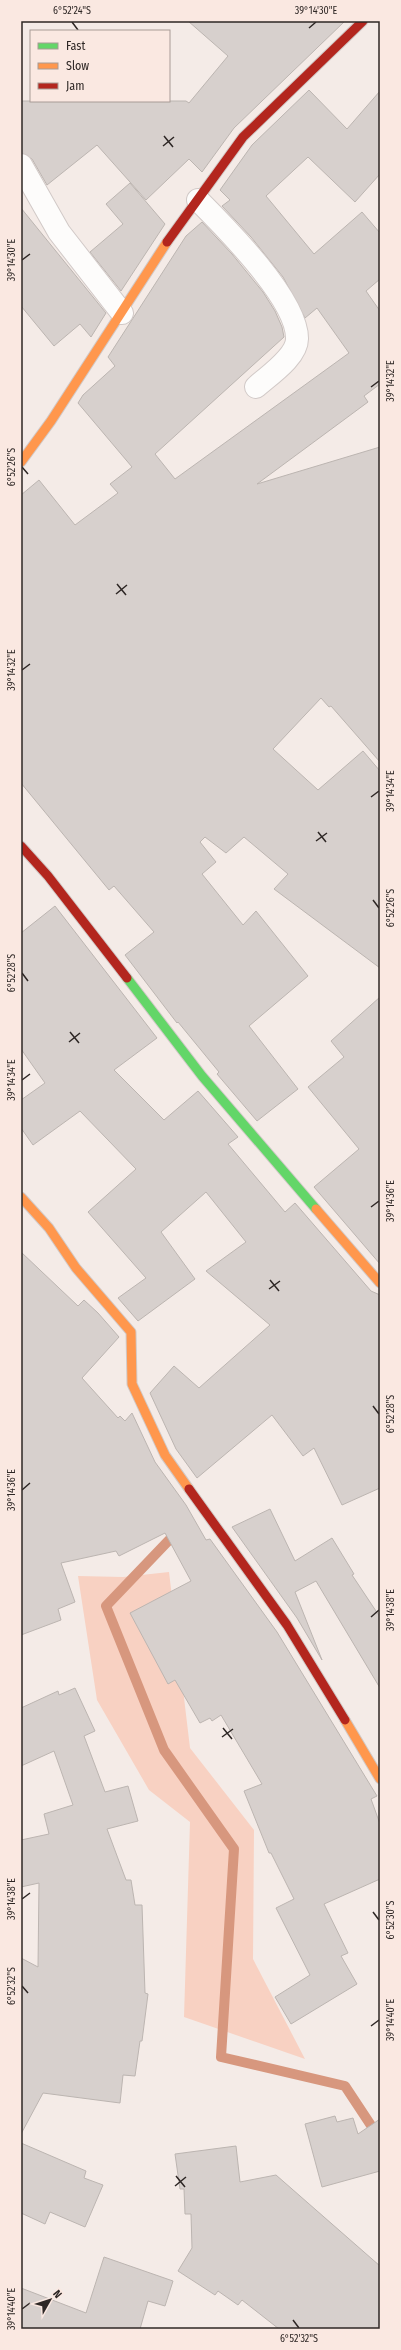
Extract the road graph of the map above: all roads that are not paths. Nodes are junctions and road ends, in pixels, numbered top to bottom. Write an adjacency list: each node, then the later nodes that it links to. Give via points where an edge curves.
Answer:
1 (363, 21): 3 (street, via 242,137)
2 (21, 165): 4 (street, via 59,232)
3 (198, 200): 4 (street); 5 (street, via 232,234 265,274 292,316 297,340 289,358)
4 (122, 313): 6 (street, via 52,421)
5 (256, 387)
6 (21, 462)
7 (21, 846): 9 (street, via 48,876 202,1076)
8 (21, 1197): 10 (street, via 49,1228 76,1268 131,1332 132,1384 165,1455 287,1625)
9 (380, 1283)
10 (380, 1779)

